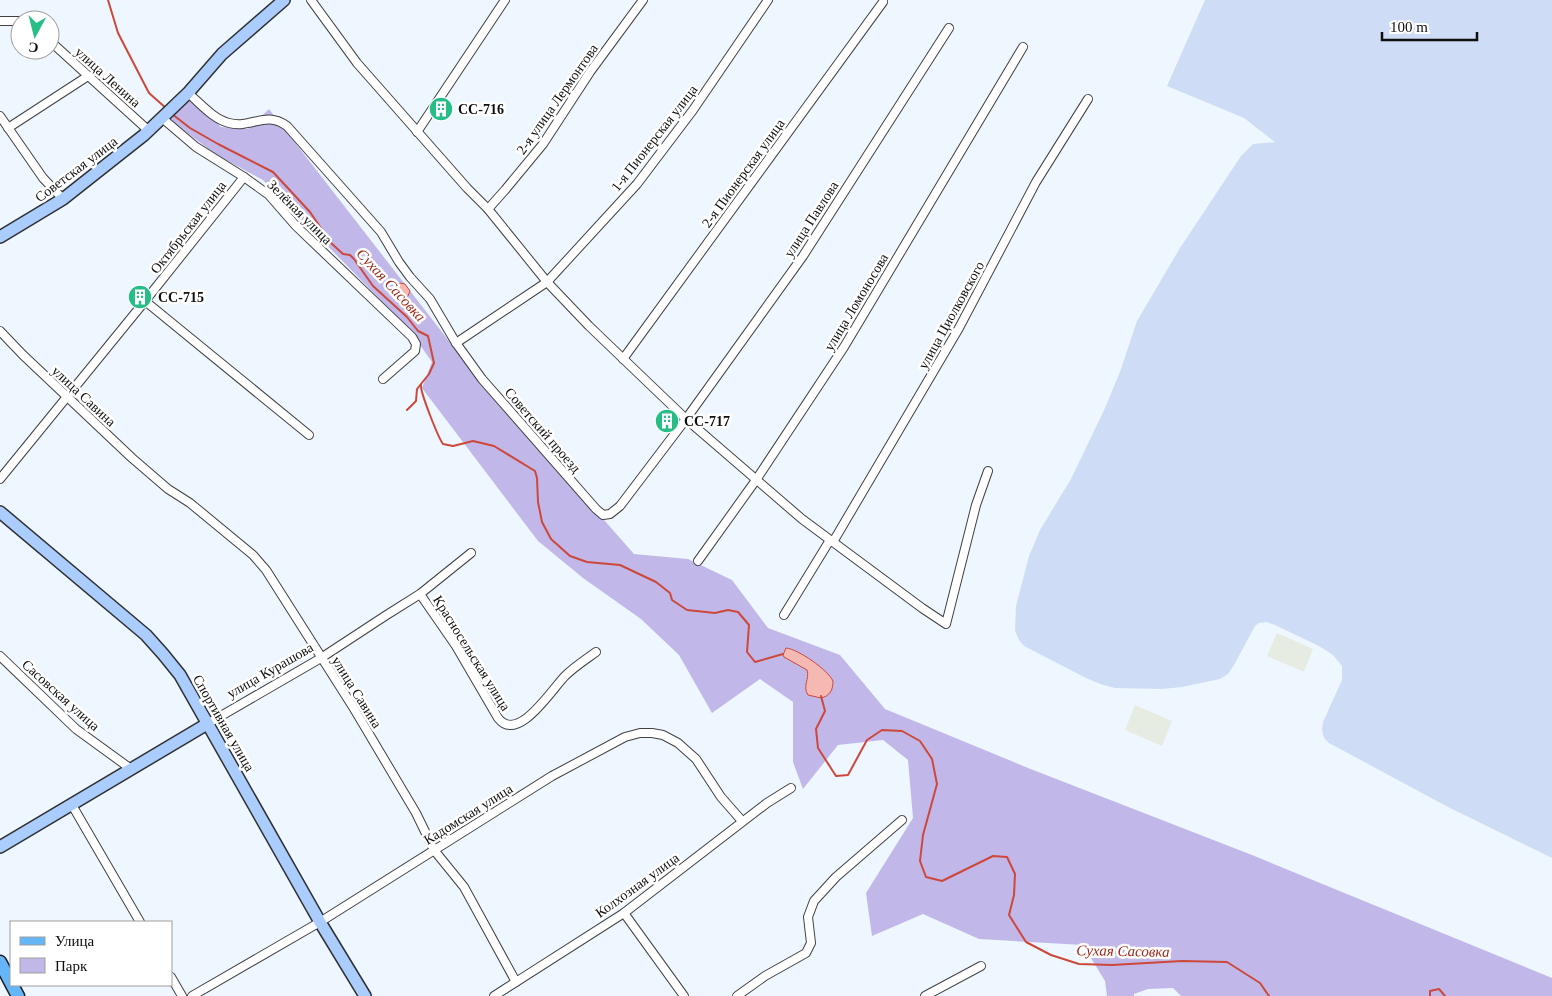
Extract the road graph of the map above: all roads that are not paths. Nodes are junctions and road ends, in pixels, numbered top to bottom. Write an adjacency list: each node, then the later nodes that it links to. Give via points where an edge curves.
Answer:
1 (284, 0): 11 (street, via 222,54)
2 (311, 0): 17 (street, via 357,63)
3 (505, 0): 17 (street)
4 (643, 0): 20 (street, 2-я улица Лермонтова, via 543,144)
5 (768, 0): 22 (street, 1-я Пионерская улица, via 693,110 637,184)
6 (883, 2): 26 (street, 2-я Пионерская улица)
7 (950, 28): 29 (street, улица Павлова, via 803,256)
8 (1022, 47): 33 (street, улица Ломоносова, via 844,347)
9 (60, 50): 10 (street, улица Ленина)
10 (88, 76): 15 (street); 16 (street, улица Ленина)
11 (188, 93): 14 (street, Советская улица); 25 (street, via 228,123 275,119 287,126 381,232 404,269 430,299)
12 (1088, 100): 35 (street, улица Циолковского, via 1036,182 959,328)
13 (0, 116): 15 (street)
14 (163, 117): 16 (street, Советская улица); 18 (street, Зелёная улица, via 196,147)
15 (8, 128): 19 (street, via 43,178)
16 (149, 130): 19 (street, Советская улица)
17 (417, 132): 20 (street)
18 (244, 177): 23 (street, Октябрьская улица); 27 (street, Зелёная улица, via 269,195 296,226 412,337 415,351)
19 (63, 199): 21 (street, Советская улица)
20 (488, 209): 22 (street)
21 (0, 237)
22 (548, 282): 25 (street); 26 (street)
23 (145, 301): 28 (street, Октябрьская улица); 30 (street)
24 (0, 331): 28 (street, улица Савина)
25 (456, 343): 29 (street, Советский проезд, via 497,397 603,514 610,514 620,506)
26 (623, 358): 29 (street)
27 (383, 379)
28 (66, 396): 32 (street, Октябрьская улица); 42 (street, улица Савина, via 168,489 253,555 279,587)
29 (686, 419): 33 (street)
30 (309, 435)
31 (988, 472): 35 (street, via 976,505 946,624)
32 (0, 479)
33 (756, 480): 35 (street); 37 (street, улица Ломоносова)
34 (0, 512): 43 (street, Спортивная улица, via 146,635 180,676)
35 (832, 541): 39 (street, улица Циолковского)
36 (471, 553): 38 (street, улица Курашова)
37 (698, 561)
38 (420, 594): 40 (street, Красносельская улица, via 456,646 498,718 509,726 521,722 564,677); 42 (street, улица Курашова)
39 (784, 615)
40 (596, 652)
41 (0, 656): 44 (street, Сасовская улица, via 76,730)
42 (321, 658): 43 (street, улица Курашова); 50 (street, улица Савина, via 416,813)
43 (207, 724): 44 (street, улица Курашова); 53 (street, Спортивная улица)
44 (132, 769): 46 (street, улица Курашова)
45 (791, 788): 48 (street, Колхозная улица)
46 (72, 805): 49 (street, улица Курашова); 52 (street)
47 (902, 820): 64 (street, via 836,877 814,901 808,917 811,942 806,953)
48 (742, 821): 50 (street, Кадомская улица, via 685,749 663,735 640,733 624,737 552,776); 51 (street, Колхозная улица)
49 (0, 847)
50 (434, 850): 53 (street, Кадомская улица); 58 (street, улица Савина, via 464,887)
51 (624, 913): 58 (street, Колхозная улица); 63 (street)
52 (139, 921)
53 (320, 922): 60 (street, Кадомская улица); 61 (street, Спортивная улица)
54 (0, 962): 57 (main road)
55 (981, 966): 65 (street)
56 (172, 979): 59 (street)
57 (10, 980)
58 (516, 982): 62 (street, Колхозная улица)
59 (182, 996)
60 (192, 996)
61 (365, 996)
62 (494, 996)
63 (684, 996)
64 (737, 996)
65 (925, 996)

